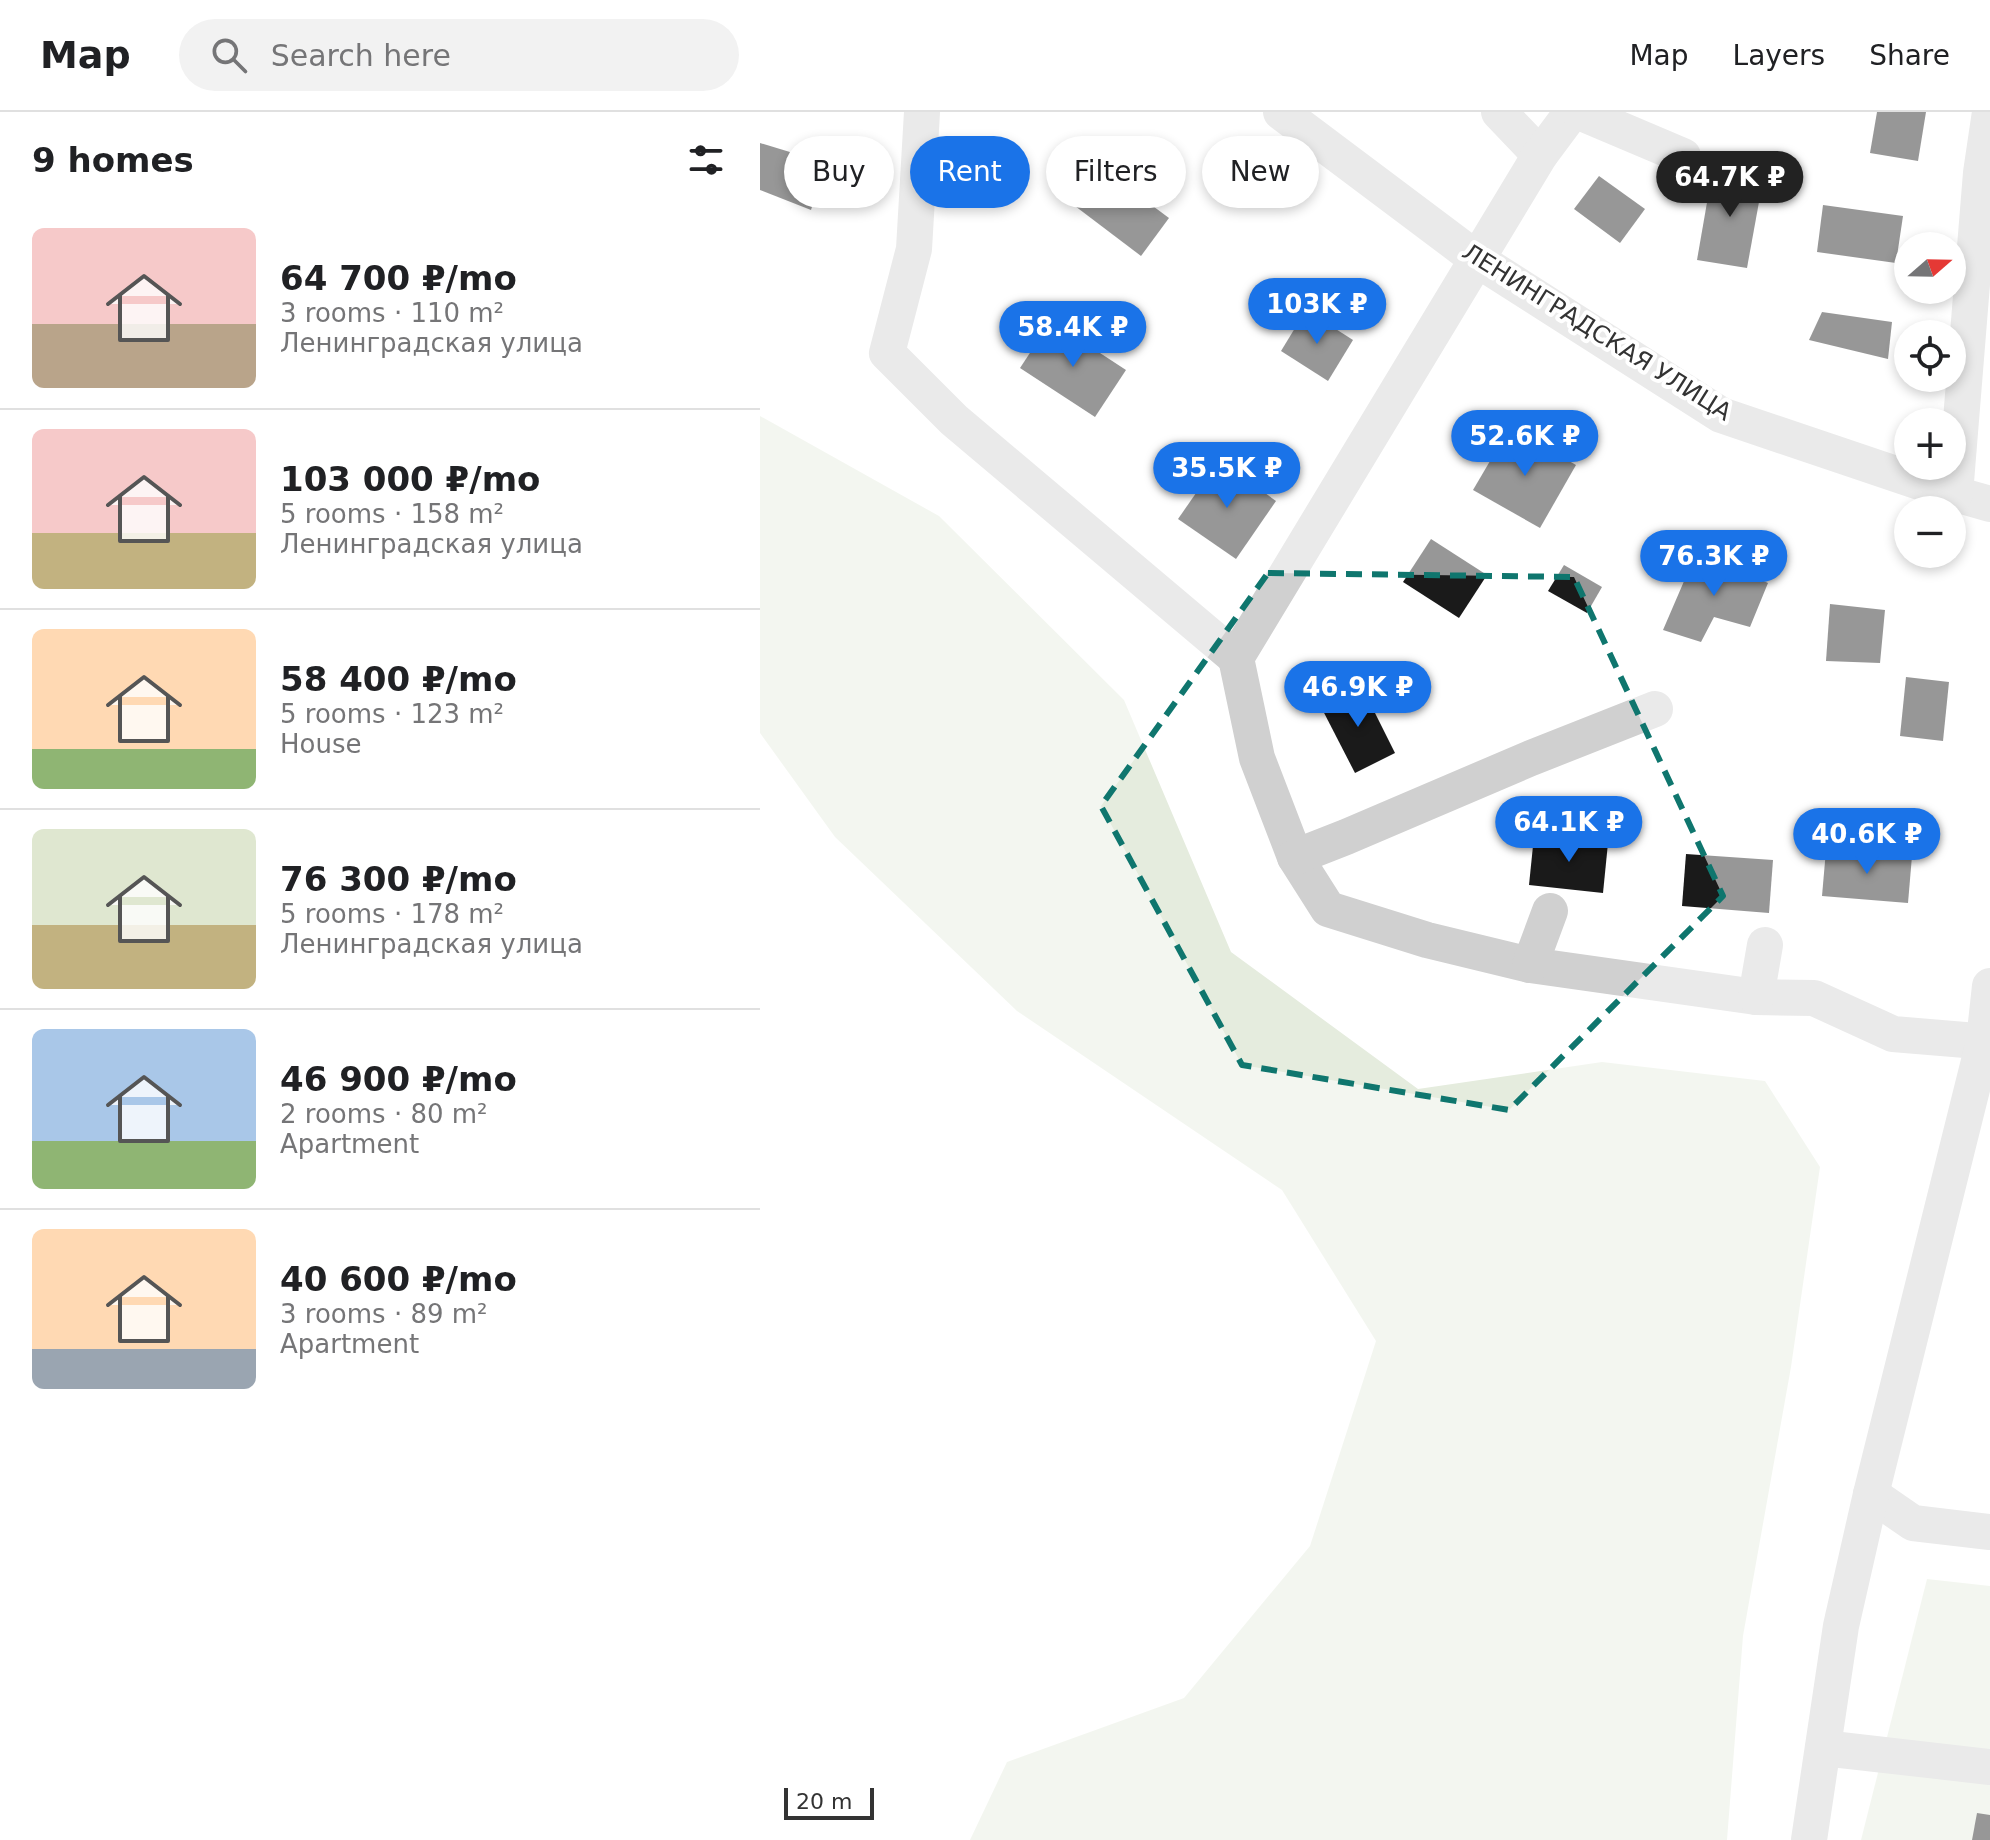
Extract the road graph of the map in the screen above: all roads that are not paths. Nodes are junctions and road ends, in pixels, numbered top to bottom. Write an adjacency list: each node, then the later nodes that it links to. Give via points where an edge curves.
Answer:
1 (922, 112): 13 (street, via 914,249 887,353 954,420)
2 (1281, 112): 9 (street, ЛЕНИНГРАДСКАЯ УЛИЦА)
3 (1499, 112): 7 (street)
4 (1572, 112): 7 (street)
5 (1579, 112): 8 (street)
6 (1990, 112): 10 (street, via 1981,173)
7 (1540, 155): 9 (street)
8 (1683, 156)
9 (1478, 260): 11 (street, ЛЕНИНГРАДСКАЯ УЛИЦА, via 1721,415); 13 (street)
10 (1978, 362): 11 (street)
11 (1955, 494): 12 (street, ЛЕНИНГРАДСКАЯ УЛИЦА)
12 (1990, 504)
13 (1236, 658): 15 (street, via 1257,758)
14 (1655, 709): 15 (street)
15 (1295, 857): 18 (street, via 1328,909)
16 (1550, 911): 18 (street)
17 (1765, 945): 20 (street)
18 (1530, 965): 20 (street)
19 (1990, 986): 21 (street)
20 (1756, 997): 21 (street, via 1814,998 1893,1034)
21 (1987, 1042): 22 (street)
22 (1871, 1494): 23 (street, via 1913,1523); 24 (street, via 1841,1626)
23 (1990, 1532)
24 (1823, 1748): 25 (street); 26 (street)
25 (1990, 1767)
26 (1809, 1840)

